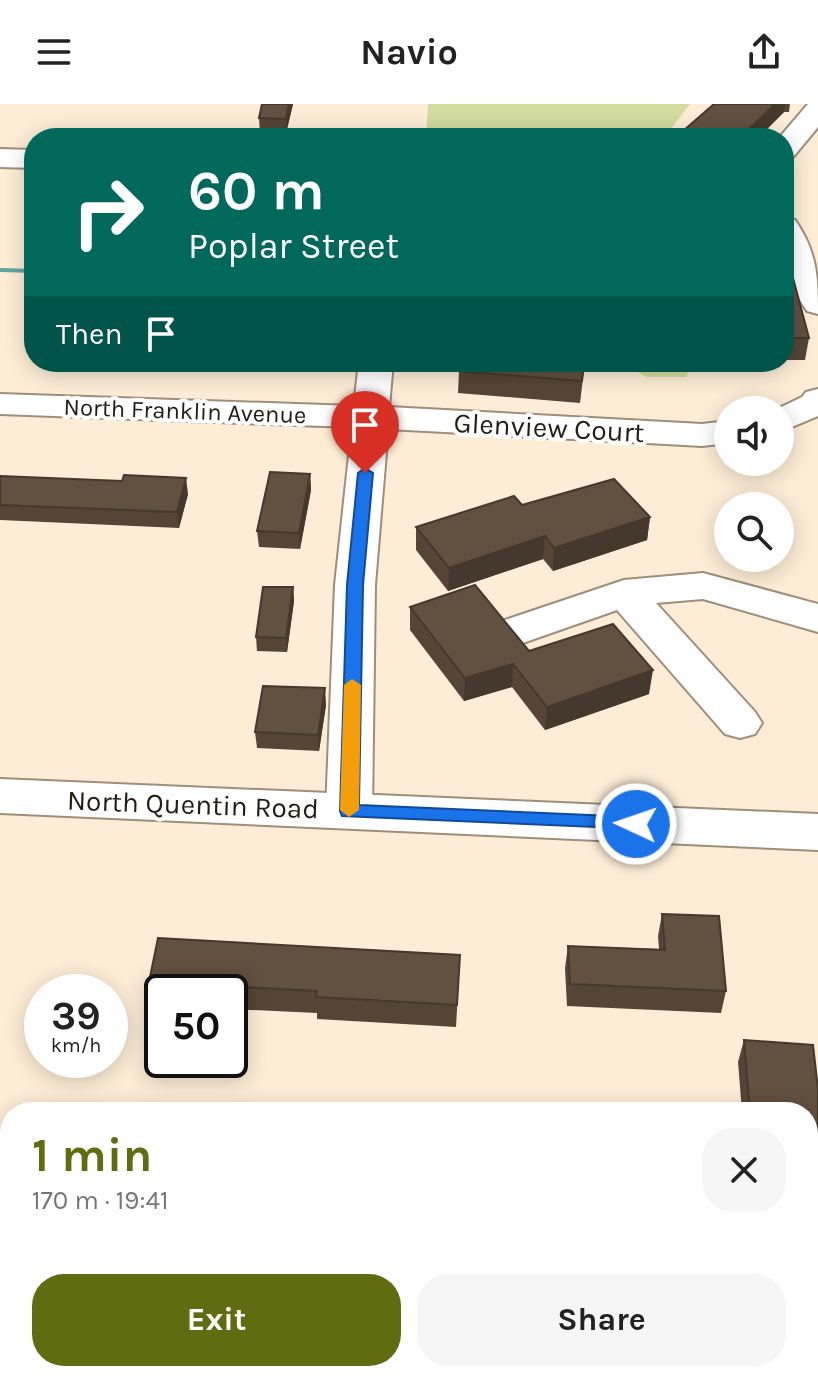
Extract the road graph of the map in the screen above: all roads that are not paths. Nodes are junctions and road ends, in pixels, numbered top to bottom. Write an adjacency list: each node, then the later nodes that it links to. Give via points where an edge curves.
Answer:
1 (818, 110): 2 (street)
2 (794, 138)
3 (0, 158): 4 (street)
4 (24, 159)
5 (794, 249): 6 (street)
6 (818, 304)
7 (375, 372): 11 (street)
8 (818, 399): 10 (street)
9 (0, 404): 11 (street, North Franklin Avenue)
10 (794, 414)
11 (371, 417): 12 (street, Glenview Court); 18 (street, via 355,585)
12 (714, 434)
13 (624, 593): 14 (street, via 703,586); 15 (street); 16 (street)
14 (818, 618)
15 (517, 631)
16 (740, 723)
17 (0, 796): 18 (street, North Quentin Road)
18 (349, 811): 19 (street, North Quentin Road)
19 (818, 832)

